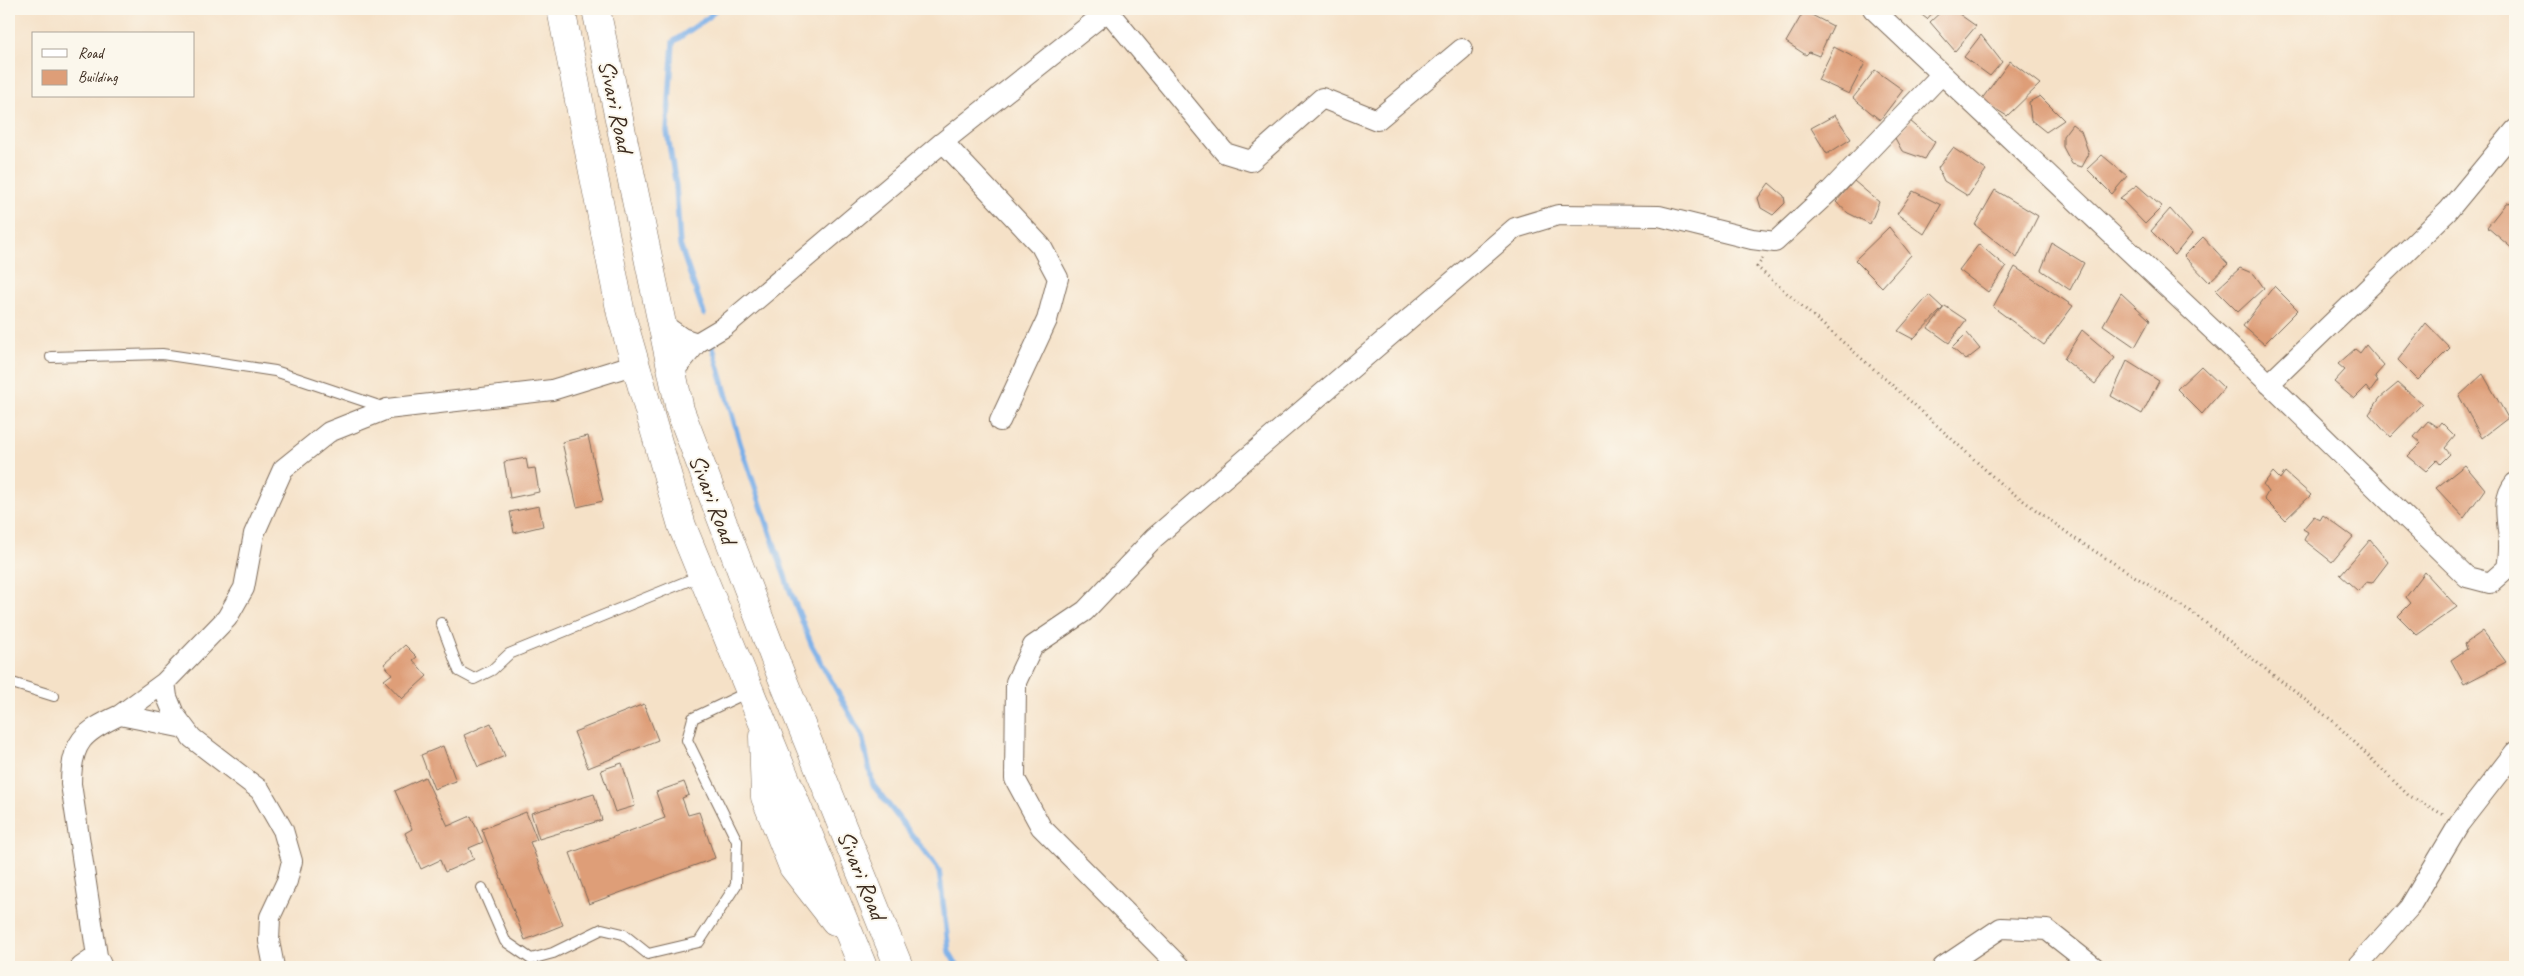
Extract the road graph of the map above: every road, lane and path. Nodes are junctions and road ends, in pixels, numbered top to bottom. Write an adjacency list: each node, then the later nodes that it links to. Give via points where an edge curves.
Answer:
1 (561, 9): 13 (main road, Sivari Road, via 622,314)
2 (596, 9): 10 (main road, Sivari Road)
3 (1873, 9): 6 (street)
4 (1109, 10): 5 (street, via 1226,153 1251,161 1322,98 1377,120); 8 (street)
5 (1462, 49)
6 (1942, 74): 9 (street, via 1829,192); 15 (street)
7 (2515, 130): 15 (street, via 2448,211)
8 (943, 142): 11 (street, via 724,327); 17 (street, via 1041,246 1058,278 1048,320)
9 (1775, 242): 28 (path, via 1757,267 2002,485 2077,540 2193,614 2334,722 2408,794); 35 (street, via 1659,216 1558,215 1515,228 1154,538 1085,611 1033,646 1016,682 1015,779 1041,827)
10 (661, 322): 11 (street, via 682,338); 14 (main road, Sivari Road)
11 (697, 343): 14 (street)
12 (51, 357): 16 (lane, via 162,354 265,370)
13 (636, 364): 16 (street, via 552,390); 19 (main road, Sivari Road, via 682,526)
14 (672, 373): 34 (main road, Sivari Road, via 680,410 714,505)
15 (2269, 384): 18 (street, via 2467,577 2490,583 2508,568 2510,547 2505,510)
16 (387, 409): 22 (street, via 329,432 284,469 254,534 244,588 227,618)
17 (1000, 421)
18 (2515, 483)
19 (702, 574): 20 (lane, via 510,654 492,670 474,679 459,671); 23 (main road, Sivari Road)
20 (441, 624)
21 (9, 682): 24 (lane)
22 (165, 682): 25 (street); 26 (street, via 174,714)
23 (751, 691): 29 (lane, via 693,718 687,740 737,841 736,885 699,942 648,954 623,934 602,929 553,953 531,959 505,941); 30 (main road, Sivari Road)
24 (54, 696)
25 (120, 715): 26 (street); 31 (street, via 85,737 71,760 71,784)
26 (184, 728): 33 (street, via 192,738 260,790 283,830 292,861 270,917 269,941)
27 (2515, 752): 28 (street)
28 (2459, 824): 38 (street, via 2409,908)
29 (482, 888)
30 (858, 955)
31 (100, 962): 32 (street)
32 (80, 967)
33 (274, 967)
34 (899, 967)
35 (1180, 967)
36 (1943, 967): 37 (street, via 2001,928 2047,930)
37 (2094, 967)
38 (2356, 967)

